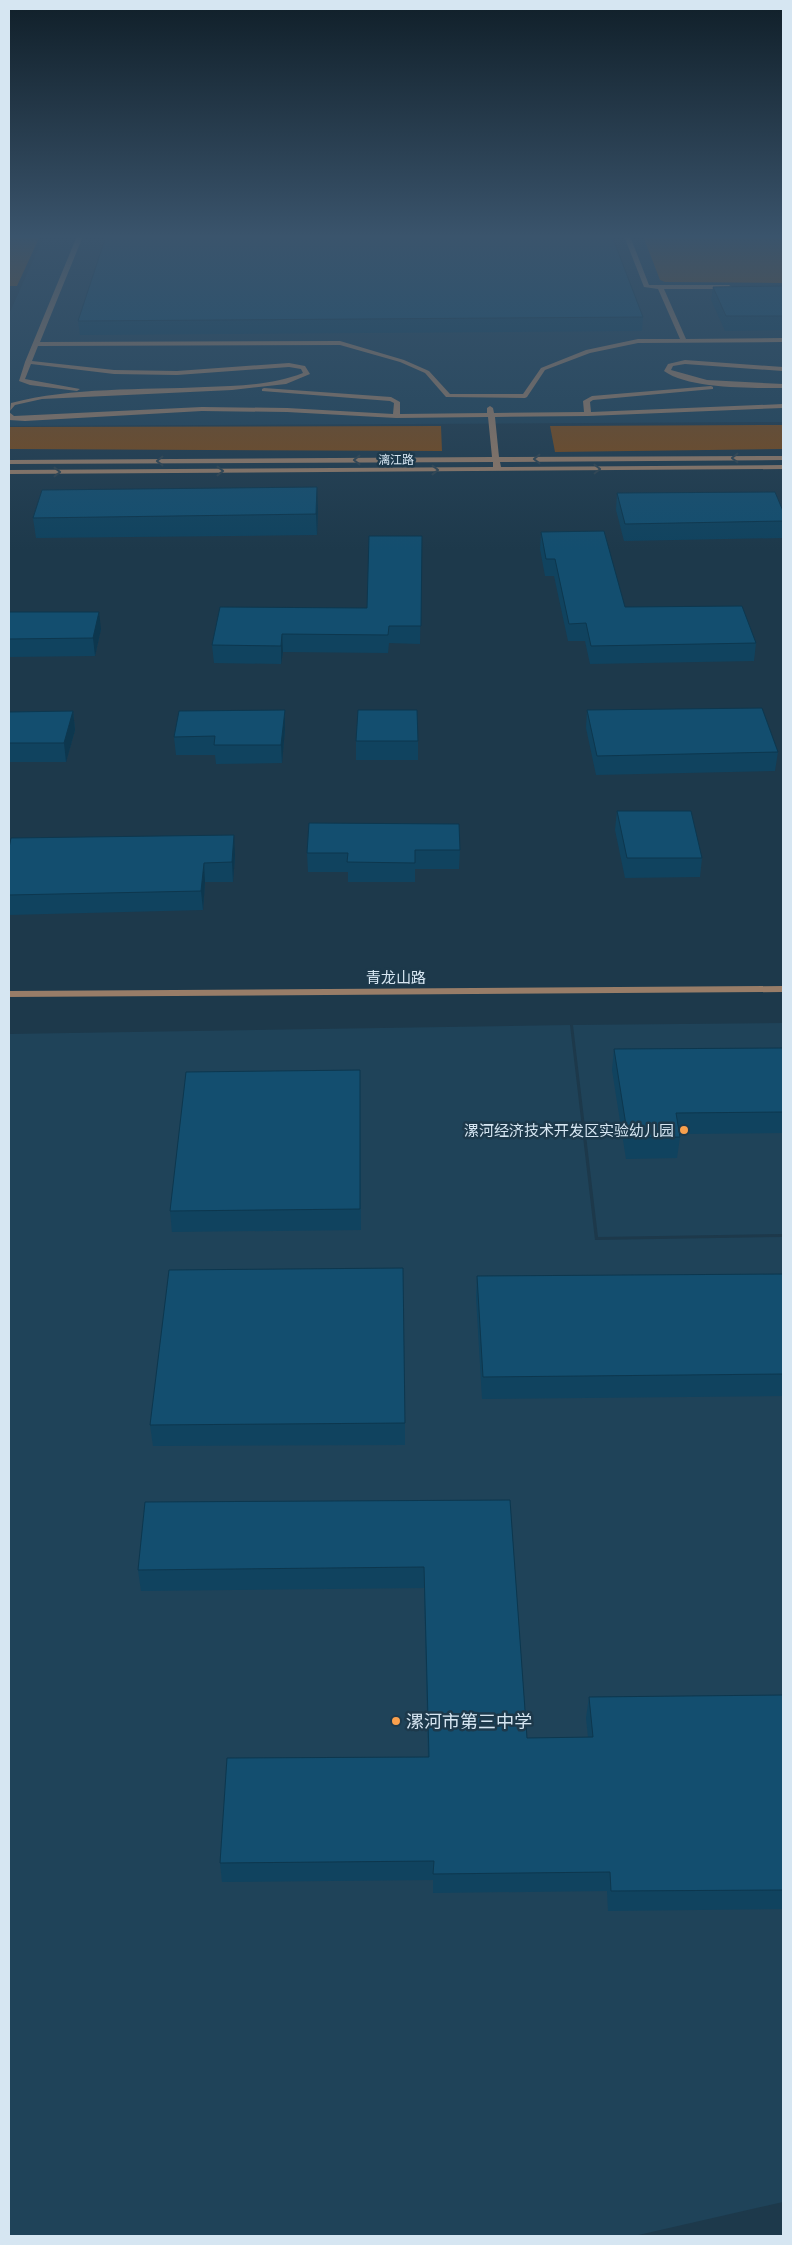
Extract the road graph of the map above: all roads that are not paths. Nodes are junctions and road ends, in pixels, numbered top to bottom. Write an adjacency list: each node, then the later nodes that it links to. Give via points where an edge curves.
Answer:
1 (37, 341): 4 (street)
2 (684, 341): 3 (street); 17 (street, via 638,341 588,351 543,369 525,396)
3 (707, 341)
4 (36, 344): 5 (street); 17 (street, via 340,344 402,361 427,372 448,396)
5 (28, 362): 8 (street, via 114,372 177,373 289,365 303,367 307,374); 11 (street, via 20,380)
6 (783, 369): 7 (street, via 685,362 670,365 667,371)
7 (686, 379): 9 (street); 13 (street)
8 (286, 382): 12 (street); 14 (street)
9 (751, 386): 13 (street); 18 (street)
10 (783, 386): 18 (street)
11 (65, 388): 15 (street); 16 (street)
12 (232, 388): 14 (street); 19 (street)
13 (690, 389): 22 (street, via 592,398 586,401)
14 (284, 391): 24 (street, via 391,399 397,402)
15 (117, 392): 16 (street); 19 (street)
16 (62, 396): 20 (street, via 13,404)
17 (489, 397): 23 (street)
18 (776, 398): 22 (street)
19 (204, 399): 21 (street, via 91,414 25,419 11,418); 24 (street, via 286,410)
20 (9, 410)
21 (9, 414)
22 (588, 414): 23 (street)
23 (492, 415): 24 (street); 26 (street)
24 (396, 416)
25 (783, 458): 26 (street, 漓江路, one-way to 26)
26 (496, 460): 27 (street, 漓江路, one-way to 27); 29 (street)
27 (9, 462)
28 (783, 467): 29 (street, 漓江路, one-way to 28)
29 (498, 470): 30 (street, 漓江路, one-way to 29)
30 (9, 472)
31 (783, 989): 32 (street, 青龙山路)
32 (9, 994)

